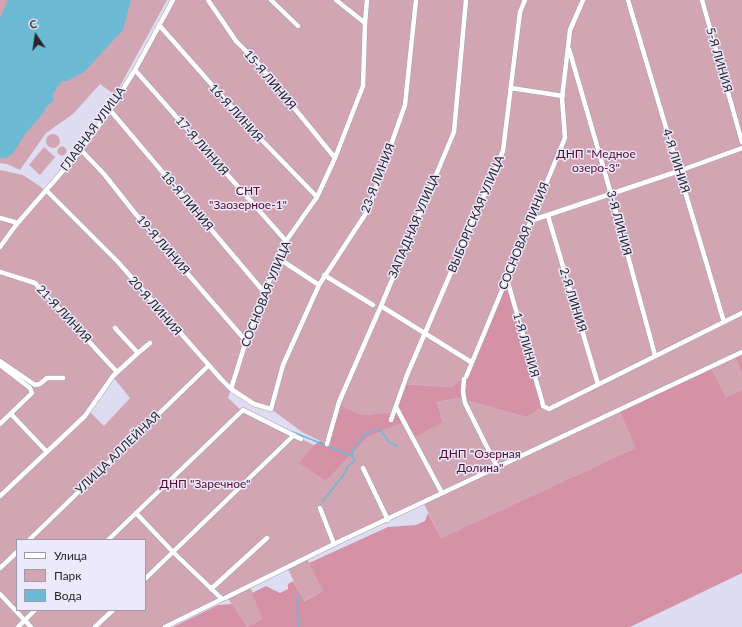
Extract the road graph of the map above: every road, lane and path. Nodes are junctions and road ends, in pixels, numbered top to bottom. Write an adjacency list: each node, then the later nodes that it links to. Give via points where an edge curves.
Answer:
1 (173, 0): 13 (street, ГЛАВНАЯ УЛИЦА)
2 (208, 0): 23 (street, 15-Я ЛИНИЯ, via 236,41 256,61)
3 (271, 0): 14 (street)
4 (336, 0): 12 (street)
5 (367, 0): 12 (street, СОСНОВАЯ УЛИЦА)
6 (416, 0): 36 (street, 23-Я ЛИНИЯ, via 405,105 368,210)
7 (466, 0): 41 (street, ЗАПАДНАЯ УЛИЦА, via 454,132)
8 (525, 0): 17 (street, ВЫБОРГСКАЯ УЛИЦА, via 520,12)
9 (583, 0): 15 (street, СОСНОВАЯ ЛИНИЯ, via 570,30)
10 (628, 0): 24 (street, 4-Я ЛИНИЯ)
11 (702, 0): 20 (street, 5-Я ЛИНИЯ)
12 (364, 23): 23 (street, СОСНОВАЯ УЛИЦА, via 363,86)
13 (158, 26): 16 (street, ГЛАВНАЯ УЛИЦА); 27 (street, 16-Я ЛИНИЯ, via 250,129)
14 (298, 26)
15 (568, 46): 18 (street, СОСНОВАЯ ЛИНИЯ); 26 (street, 3-Я ЛИНИЯ)
16 (135, 70): 19 (street, ГЛАВНАЯ УЛИЦА); 32 (street, 17-Я ЛИНИЯ)
17 (511, 88): 18 (street); 45 (street, ВЫБОРГСКАЯ УЛИЦА, via 503,151)
18 (562, 96): 30 (street, СОСНОВАЯ ЛИНИЯ, via 565,138)
19 (110, 110): 22 (street, ГЛАВНАЯ УЛИЦА); 39 (street, 18-Я ЛИНИЯ)
20 (742, 142)
21 (742, 148): 24 (street)
22 (81, 150): 25 (street, ГЛАВНАЯ УЛИЦА); 46 (street, 19-Я ЛИНИЯ)
23 (336, 158): 27 (street, СОСНОВАЯ УЛИЦА)
24 (680, 171): 26 (street); 43 (street, 4-Я ЛИНИЯ)
25 (47, 191): 31 (street, ГЛАВНАЯ УЛИЦА); 54 (street, 20-Я ЛИНИЯ, via 118,262)
26 (611, 194): 28 (street); 50 (street, 3-Я ЛИНИЯ)
27 (317, 198): 32 (street, СОСНОВАЯ УЛИЦА)
28 (548, 216): 30 (street); 57 (street, 2-Я ЛИНИЯ)
29 (0, 218): 31 (street)
30 (530, 221): 37 (street, СОСНОВАЯ ЛИНИЯ)
31 (18, 223): 33 (street, ГЛАВНАЯ УЛИЦА)
32 (286, 241): 34 (street, СОСНОВАЯ УЛИЦА)
33 (0, 247)
34 (278, 258): 38 (street); 39 (street, СОСНОВАЯ УЛИЦА)
35 (0, 272): 55 (street, 21-Я ЛИНИЯ, via 35,283)
36 (324, 275): 38 (street, 23-Я ЛИНИЯ); 40 (street)
37 (507, 279): 52 (street, СОСНОВАЯ ЛИНИЯ); 57 (street, 1-Я ЛИНИЯ, via 543,406 548,409)
38 (319, 284): 60 (street, 23-Я ЛИНИЯ, via 283,365)
39 (264, 292): 46 (street, СОСНОВАЯ УЛИЦА)
40 (373, 305)
41 (381, 306): 45 (street); 66 (street, ЗАПАДНАЯ УЛИЦА, via 339,402)
42 (742, 313): 43 (street)
43 (724, 322): 50 (street)
44 (115, 328): 49 (street)
45 (425, 334): 52 (street); 59 (street, ВЫБОРГСКАЯ УЛИЦА)
46 (246, 340): 58 (street, СОСНОВАЯ УЛИЦА)
47 (150, 343): 49 (street)
48 (742, 352): 68 (street)
49 (138, 353): 55 (street)
50 (654, 355): 57 (street)
51 (0, 361): 56 (street, via 35,385 47,378)
52 (472, 362): 68 (street, СОСНОВАЯ ЛИНИЯ, via 465,378 465,403)
53 (0, 365): 61 (street, via 32,391)
54 (208, 366): 58 (street, 20-Я ЛИНИЯ); 76 (street, УЛИЦА АЛЛЕЙНАЯ)
55 (118, 372): 67 (street, via 85,416)
56 (63, 378)
57 (598, 384)
58 (231, 389): 60 (street, 20-Я ЛИНИЯ, via 254,404)
59 (396, 407): 62 (street, ВЫБОРГСКАЯ УЛИЦА); 70 (street)
60 (271, 409)
61 (11, 414): 63 (street); 67 (street)
62 (392, 420)
63 (0, 424)
64 (294, 436): 65 (street); 73 (street, via 243,410); 79 (street)
65 (301, 439)
66 (327, 444)
67 (46, 451): 71 (street)
68 (497, 467): 70 (street)
69 (363, 468): 74 (street)
70 (442, 493): 74 (street)
71 (0, 496)
72 (320, 508): 78 (street)
73 (136, 513): 77 (street); 79 (street)
74 (388, 520): 78 (street)
75 (267, 538): 83 (street)
76 (30, 539)
77 (109, 539)
78 (334, 544): 85 (street)
79 (173, 552): 82 (street); 83 (street)
80 (16, 553): 81 (street)
81 (0, 568)
82 (146, 578)
83 (211, 589): 85 (street)
84 (0, 594): 88 (street)
85 (223, 599): 92 (street)
86 (34, 611): 88 (street)
87 (112, 611): 91 (street)
88 (24, 620): 89 (street); 90 (street)
89 (18, 627)
90 (31, 627)
91 (95, 627)
92 (165, 627)

